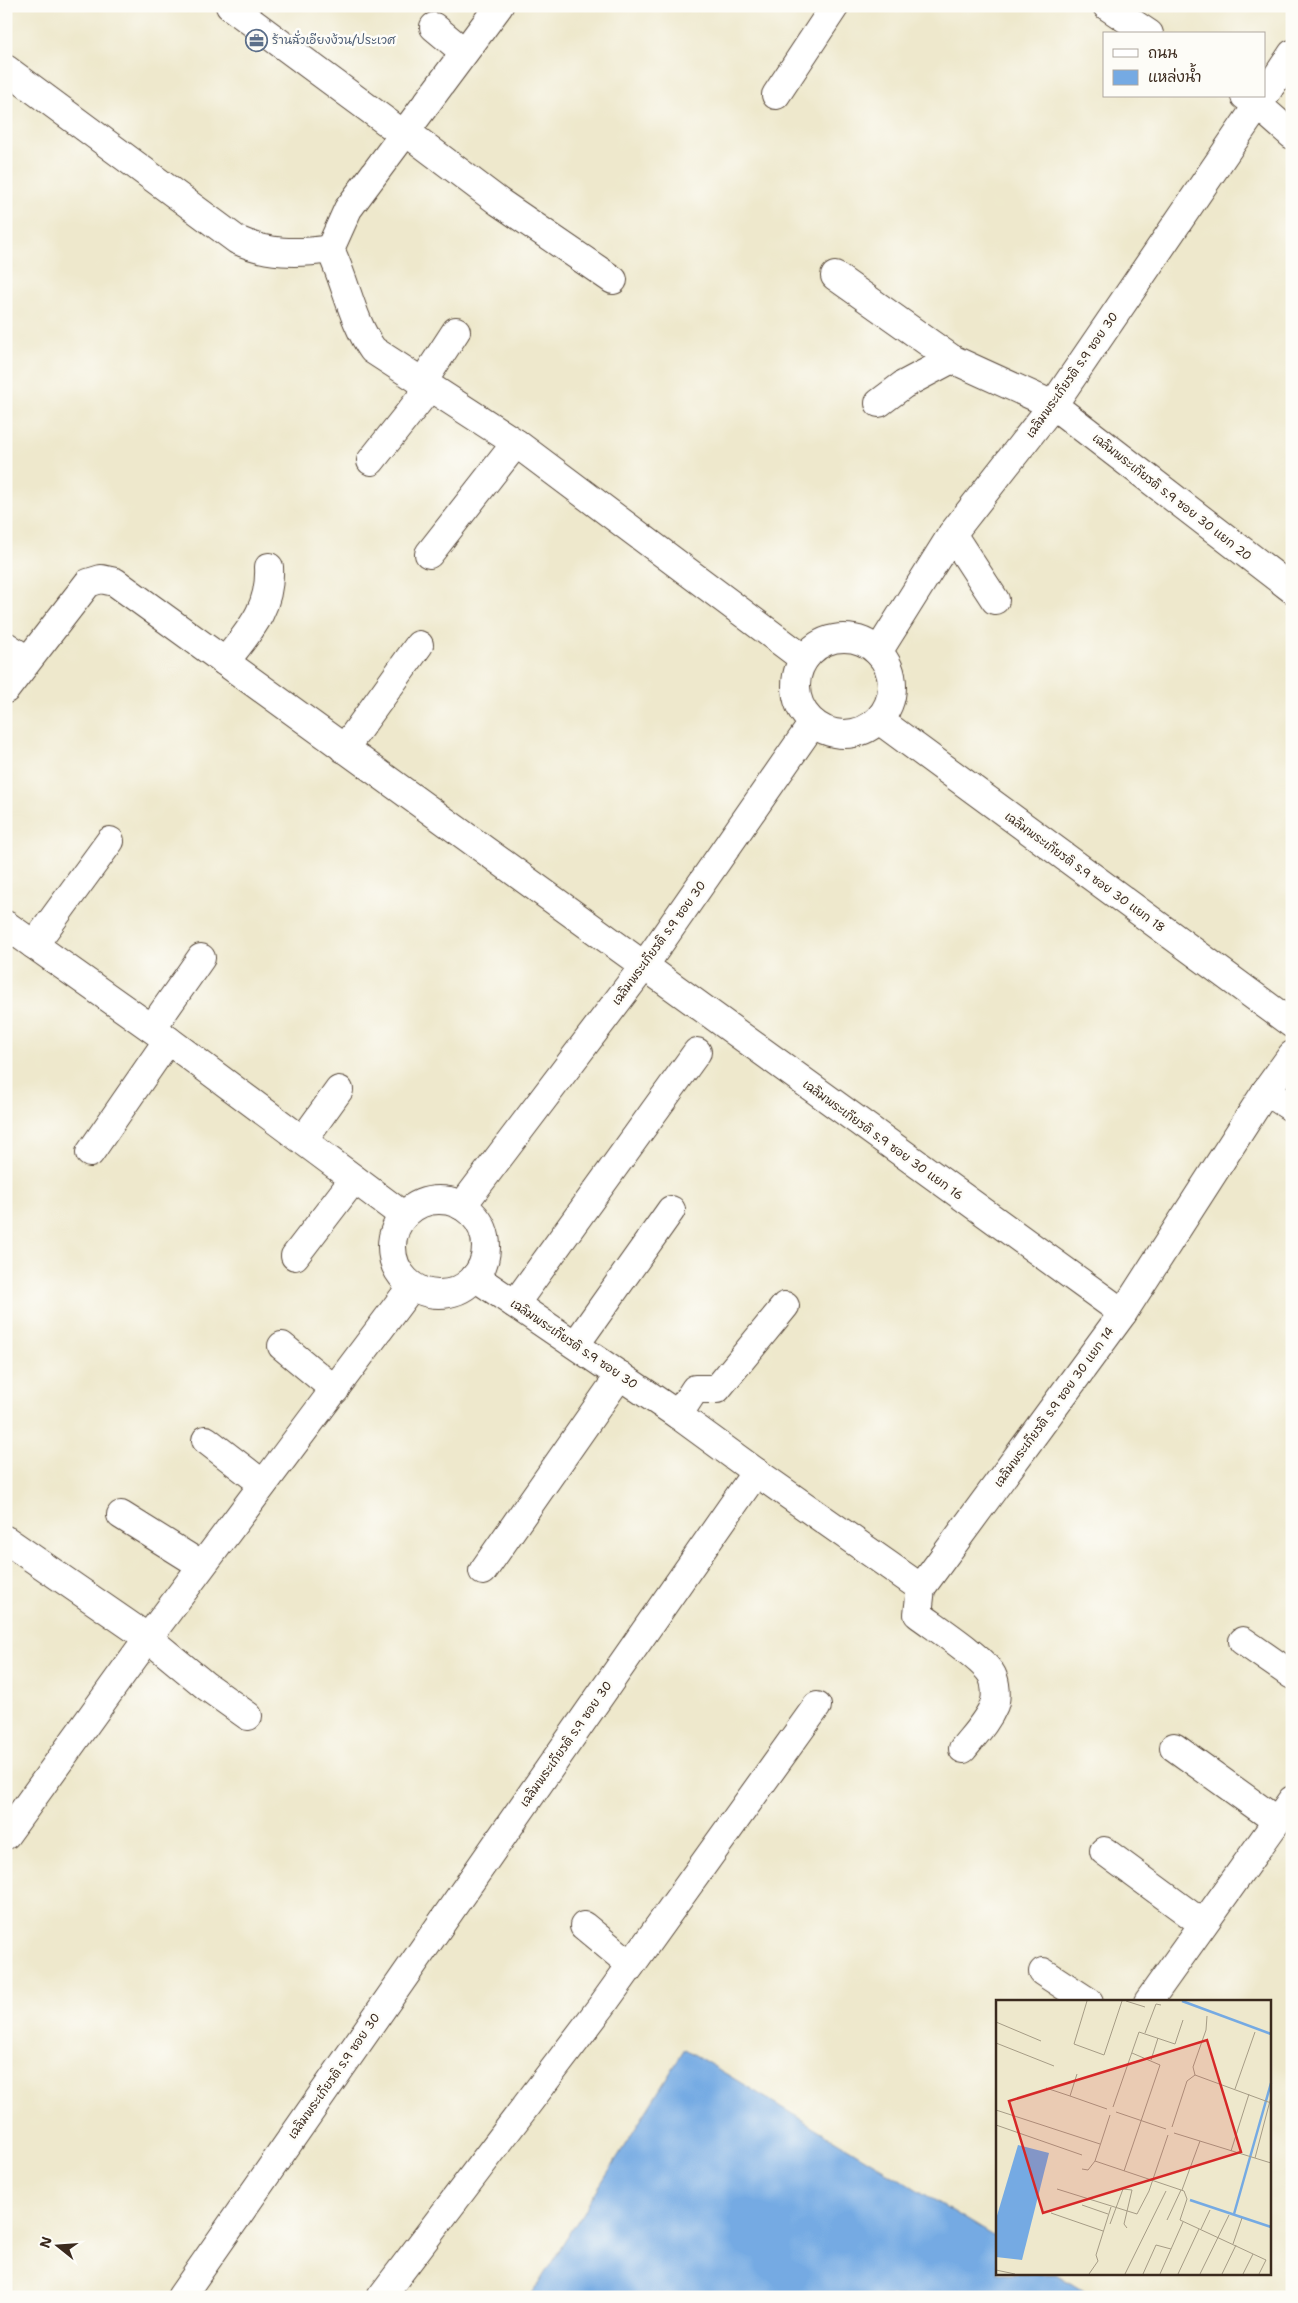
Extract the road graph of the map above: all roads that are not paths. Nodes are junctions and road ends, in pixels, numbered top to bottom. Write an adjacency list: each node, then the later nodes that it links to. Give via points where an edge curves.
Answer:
1 (230, 6): 13 (street)
2 (499, 6): 7 (street)
3 (835, 6): 11 (street)
4 (1107, 6): 6 (street)
5 (434, 27): 7 (street)
6 (1146, 32)
7 (464, 52): 13 (street)
8 (1292, 54): 10 (street, เฉลิมพระเกียรติ ร.9 ซอย 30)
9 (6, 69): 15 (street, via 237,240 280,253)
10 (1266, 88)
11 (776, 95)
12 (1258, 98): 14 (street); 22 (street, เฉลิมพระเกียรติ ร.9 ซอย 30)
13 (404, 133): 15 (street, via 348,209); 17 (street)
14 (1292, 135)
15 (330, 249): 20 (street, via 362,334 373,350)
16 (835, 276): 19 (street, เฉลิมพระเกียรติ ร.9 ซอย 30 แยก 20)
17 (612, 280)
18 (456, 331): 20 (street)
19 (952, 359): 21 (street, via 903,384); 22 (street, เฉลิมพระเกียรติ ร.9 ซอย 30 แยก 20)
20 (425, 386): 23 (street); 24 (street)
21 (879, 403)
22 (1053, 404): 25 (street, เฉลิมพระเกียรติ ร.9 ซอย 30); 28 (street, เฉลิมพระเกียรติ ร.9 ซอย 30 แยก 20)
23 (516, 443): 26 (street); 33 (street)
24 (372, 461)
25 (952, 534): 29 (street); 31 (street, เฉลิมพระเกียรติ ร.9 ซอย 30)
26 (429, 554)
27 (269, 567): 34 (street, via 268,595 261,612)
28 (1292, 589)
29 (995, 600)
30 (419, 645): 38 (street)
31 (878, 652): 33 (street, via 858,640 843,638 828,640); 36 (street, via 891,673 892,690 888,706)
32 (17, 653): 34 (street, เฉลิมพระเกียรติ ร.9 ซอย 30 แยก 16, via 88,583 101,579 115,582); 35 (street, เฉลิมพระเกียรติ ร.9 ซอย 30 แยก 16)
33 (804, 659): 37 (street, via 797,679 798,700)
34 (225, 662): 38 (street, เฉลิมพระเกียรติ ร.9 ซอย 30 แยก 16)
35 (6, 689)
36 (879, 720): 37 (street, via 854,734 826,731); 44 (street, เฉลิมพระเกียรติ ร.9 ซอย 30 แยก 18)
37 (813, 724): 43 (street, เฉลิมพระเกียรติ ร.9 ซอย 30)
38 (344, 749): 43 (street, เฉลิมพระเกียรติ ร.9 ซอย 30 แยก 16)
39 (110, 841): 41 (street)
40 (6, 924): 41 (street)
41 (34, 945): 45 (street)
42 (201, 958): 45 (street)
43 (644, 966): 54 (street, เฉลิมพระเกียรติ ร.9 ซอย 30); 62 (street, เฉลิมพระเกียรติ ร.9 ซอย 30 แยก 16)
44 (1292, 1024)
45 (160, 1034): 51 (street); 52 (street)
46 (697, 1052): 60 (street)
47 (1292, 1055): 49 (street, เฉลิมพระเกียรติ ร.9 ซอย 30 แยก 14)
48 (339, 1090): 51 (street)
49 (1266, 1091): 50 (street); 62 (street, เฉลิมพระเกียรติ ร.9 ซอย 30 แยก 14)
50 (1292, 1108)
51 (303, 1140): 53 (street)
52 (90, 1153)
53 (354, 1178): 56 (street); 57 (street)
54 (462, 1206): 56 (street, via 432,1200); 58 (street, via 477,1220 486,1238 484,1259)
55 (672, 1210): 63 (street)
56 (404, 1216): 59 (street, via 392,1245 401,1275)
57 (295, 1256)
58 (475, 1277): 59 (street, via 457,1291 446,1294 434,1294); 60 (street, เฉลิมพระเกียรติ ร.9 ซอย 30)
59 (412, 1286): 66 (street)
60 (516, 1304): 63 (street, เฉลิมพระเกียรติ ร.9 ซอย 30)
61 (785, 1306): 67 (street, via 717,1389 695,1390)
62 (1123, 1314): 75 (street, เฉลิมพระเกียรติ ร.9 ซอย 30 แยก 14)
63 (576, 1344): 65 (street, เฉลิมพระเกียรติ ร.9 ซอย 30)
64 (282, 1346): 66 (street)
65 (620, 1375): 67 (street, เฉลิมพระเกียรติ ร.9 ซอย 30); 74 (street)
66 (335, 1390): 70 (street)
67 (678, 1415): 69 (street, เฉลิมพระเกียรติ ร.9 ซอย 30)
68 (206, 1440): 70 (street)
69 (756, 1472): 75 (street); 92 (street, เฉลิมพระเกียรติ ร.9 ซอย 30)
70 (263, 1484): 73 (street)
71 (121, 1515): 73 (street)
72 (6, 1540): 76 (street)
73 (201, 1565): 76 (street)
74 (483, 1571)
75 (921, 1588): 82 (street, via 918,1614 992,1674 996,1688 995,1704 983,1726)
76 (148, 1638): 80 (street); 84 (street)
77 (1244, 1641): 78 (street)
78 (1292, 1675)
79 (818, 1706): 88 (street)
80 (248, 1716)
81 (1174, 1747): 83 (street)
82 (962, 1749)
83 (1284, 1810): 86 (street)
84 (6, 1835)
85 (1104, 1852): 86 (street)
86 (1203, 1924): 91 (street)
87 (584, 1926): 88 (street)
88 (631, 1965): 93 (street)
89 (1043, 1972): 90 (street)
90 (1086, 2000)
91 (1149, 2000)
92 (181, 2297)
93 (382, 2297)

